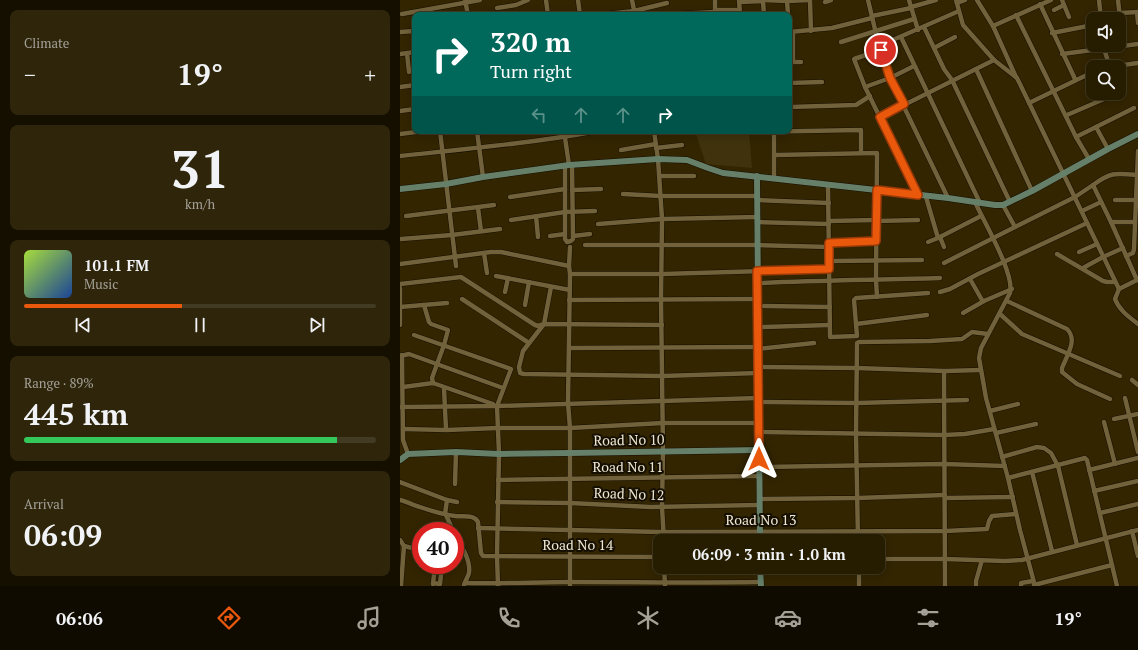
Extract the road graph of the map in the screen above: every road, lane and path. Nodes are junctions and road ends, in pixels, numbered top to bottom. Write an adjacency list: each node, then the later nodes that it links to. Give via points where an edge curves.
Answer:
1 (480, 0): 19 (street)
2 (528, 0): 22 (street)
3 (546, 0): 32 (street)
4 (578, 0): 33 (street)
5 (632, 0): 34 (street)
6 (715, 0): 36 (street)
7 (763, 0): 20 (street); 21 (street); 38 (street)
8 (810, 0): 21 (street); 56 (street)
9 (831, 0): 23 (street)
10 (868, 0): 47 (street)
11 (909, 0): 28 (street)
12 (936, 0): 28 (street)
13 (965, 0): 24 (street)
14 (977, 0): 52 (street)
15 (1051, 0): 26 (street)
16 (1062, 0): 27 (street)
17 (1099, 0): 41 (street)
18 (1118, 0): 42 (street)
19 (465, 1): 31 (street); 45 (street)
20 (740, 1): 37 (street)
21 (787, 1): 39 (street)
22 (518, 2): 29 (street)
23 (825, 2)
24 (956, 2): 40 (street)
25 (667, 4): 35 (street)
26 (1040, 4): 46 (street); 60 (street)
27 (1064, 6): 30 (street); 48 (street)
28 (911, 7): 47 (street); 49 (street)
29 (497, 8)
30 (1054, 10)
31 (467, 12)
32 (548, 12)
33 (580, 12)
34 (634, 12)
35 (638, 12)
36 (715, 12): 37 (street)
37 (740, 12)
38 (764, 12)
39 (788, 12)
40 (959, 12): 51 (street); 73 (street, via 963,25)
41 (1100, 12)
42 (1120, 12)
43 (1137, 12): 44 (street); 50 (street)
44 (1126, 13)
45 (402, 14)
46 (1016, 15): 52 (street); 91 (street)
47 (872, 17): 56 (street); 57 (street)
48 (1069, 17)
49 (914, 20): 54 (street); 57 (street)
50 (1138, 23)
51 (924, 26): 54 (street); 67 (street)
52 (993, 26): 83 (street)
53 (1086, 27): 60 (street)
54 (918, 30): 61 (street)
55 (412, 31): 58 (street)
56 (811, 31): 59 (street)
57 (876, 31): 63 (street); 66 (street)
58 (400, 32)
59 (792, 32)
60 (1052, 33): 72 (street)
61 (901, 37): 66 (street); 78 (street)
62 (955, 37): 67 (street)
63 (841, 42)
64 (1138, 44): 65 (street)
65 (1126, 46)
66 (880, 48): 82 (street); 90 (street, via 854,59)
67 (934, 48): 85 (street)
68 (1086, 49): 72 (street)
69 (412, 52): 70 (street)
70 (407, 53): 71 (street); 80 (street)
71 (400, 54)
72 (1062, 54): 84 (street)
73 (994, 60): 79 (street); 83 (street)
74 (792, 62): 75 (street)
75 (801, 62)
76 (1138, 63): 77 (street)
77 (1126, 65)
78 (914, 66): 82 (street); 92 (street)
79 (976, 69): 85 (street); 147 (street)
80 (409, 72)
81 (1086, 75): 84 (street)
82 (890, 78): 90 (street); 96 (street)
83 (1017, 78): 95 (street)
84 (1075, 79): 91 (street)
85 (952, 80): 92 (street); 158 (street)
86 (822, 82): 87 (street)
87 (792, 83)
88 (412, 85): 89 (street)
89 (400, 87)
90 (865, 87): 93 (street)
91 (1054, 90): 95 (street); 101 (street)
92 (928, 93): 96 (street); 161 (street)
93 (870, 96): 97 (street, via 856,105); 102 (street)
94 (1100, 100): 101 (street)
95 (1029, 103): 130 (street)
96 (904, 104): 102 (street); 155 (street)
97 (792, 107)
98 (1134, 108): 103 (street)
99 (412, 109): 100 (street)
100 (400, 111)
101 (1067, 115): 115 (street)
102 (880, 117): 149 (street)
103 (1096, 127): 115 (street); 119 (street)
104 (792, 131): 123 (street, via 861,130)
105 (412, 132): 106 (street)
106 (400, 134)
107 (440, 134): 122 (street)
108 (477, 134): 118 (street)
109 (564, 134): 114 (street)
110 (582, 134): 114 (street)
111 (654, 134): 117 (street)
112 (774, 134): 125 (street)
113 (1138, 134): 119 (street)
114 (565, 137): 118 (street); 128 (street)
115 (1076, 137): 127 (street)
116 (682, 145): 117 (street)
117 (656, 146): 120 (street); 126 (street)
118 (479, 148): 122 (street); 136 (street)
119 (1108, 148): 127 (street)
120 (621, 150)
121 (1138, 151): 132 (street)
122 (442, 152): 124 (street); 138 (street)
123 (861, 153): 125 (street); 146 (street, via 877,153)
124 (400, 156)
125 (775, 156): 137 (street)
126 (658, 159): 128 (street); 133 (street); 135 (street, via 687,160 723,173)
127 (1089, 160): 130 (street)
128 (569, 165): 129 (street); 131 (street); 136 (street)
129 (572, 173): 131 (street); 145 (street)
130 (1064, 173): 147 (street); 153 (street)
131 (565, 174): 142 (street)
132 (1137, 175): 139 (street, via 1111,174); 141 (street)
133 (659, 176): 134 (street); 150 (street)
134 (694, 176)
135 (758, 176): 137 (street); 154 (street)
136 (482, 177): 138 (street)
137 (774, 179): 140 (street)
138 (446, 184): 144 (street); 167 (street)
139 (1093, 185): 153 (street); 159 (street)
140 (828, 186): 146 (street); 160 (street)
141 (1137, 186): 157 (street)
142 (565, 189): 151 (street); 168 (street)
143 (600, 189): 145 (street)
144 (400, 190)
145 (572, 190): 169 (street)
146 (877, 190): 149 (street); 176 (street)
147 (1032, 191): 158 (street)
148 (623, 194): 150 (street)
149 (918, 195): 152 (street)
150 (661, 196): 154 (street); 173 (street)
151 (510, 197)
152 (926, 197): 155 (street); 193 (street)
153 (1075, 197): 166 (street); 183 (street)
154 (758, 198): 160 (street); 175 (street)
155 (948, 198): 161 (street)
156 (1115, 200): 157 (street)
157 (1136, 200): 180 (street)
158 (1010, 202): 163 (street)
159 (1101, 202): 166 (street); 179 (street)
160 (829, 203): 178 (street)
161 (977, 203): 163 (street); 172 (street)
162 (494, 205): 164 (street)
163 (1003, 205): 183 (street)
164 (478, 208): 167 (street); 185 (street)
165 (595, 211): 169 (street)
166 (1082, 211): 181 (street)
167 (449, 212): 170 (street); 189 (street)
168 (565, 212): 169 (street); 171 (street); 186 (street)
169 (573, 212): 191 (street)
170 (406, 216)
171 (536, 216): 174 (street); 192 (street)
172 (981, 216): 193 (street); 194 (street)
173 (662, 219): 175 (street); 182 (street); 202 (street)
174 (512, 220)
175 (757, 220): 178 (street); 200 (street)
176 (876, 220): 177 (street); 178 (street); 196 (street)
177 (918, 220)
178 (829, 222): 201 (street)
179 (1111, 222): 180 (street); 205 (street)
180 (1135, 222): 188 (street)
181 (1087, 223): 198 (street); 216 (street)
182 (598, 224)
183 (1015, 227): 194 (street)
184 (500, 229): 185 (street)
185 (481, 231): 189 (street)
186 (565, 234): 190 (street); 191 (street, via 567,242 573,241)
187 (590, 234): 191 (street)
188 (1137, 234): 210 (street, via 1134,251)
189 (452, 235): 195 (street); 211 (street)
190 (550, 236)
191 (573, 236)
192 (538, 237)
193 (939, 237): 197 (street); 203 (street)
194 (992, 239): 215 (street); 216 (street)
195 (401, 240)
196 (876, 241): 201 (street); 213 (street)
197 (928, 242)
198 (1097, 244): 206 (street); 209 (street)
199 (585, 245): 202 (street)
200 (758, 245): 201 (street); 202 (street); 222 (street)
201 (830, 245): 214 (street)
202 (662, 246): 225 (street)
203 (944, 246)
204 (570, 247): 219 (street)
205 (1123, 248): 209 (street); 210 (street)
206 (1079, 252)
207 (484, 253): 211 (street); 219 (street, via 501,252); 223 (street)
208 (1058, 254): 220 (street)
209 (1103, 256): 220 (street); 234 (street)
210 (1126, 256): 232 (street)
211 (455, 257): 217 (street); 218 (street)
212 (922, 260): 213 (street)
213 (877, 261): 214 (street); 231 (street)
214 (829, 262): 221 (street)
215 (944, 263)
216 (1004, 263): 229 (street); 239 (street)
217 (400, 264)
218 (456, 266)
219 (569, 266): 224 (street)
220 (1083, 268): 234 (street, via 1103,281)
221 (829, 269): 222 (street); 230 (street)
222 (757, 271): 225 (street); 248 (street)
223 (487, 273)
224 (570, 274): 225 (street); 240 (street)
225 (662, 274): 247 (street)
226 (496, 276): 227 (street)
227 (508, 278): 233 (street); 242 (street)
228 (940, 278): 231 (street)
229 (970, 279): 243 (street); 250 (street)
230 (830, 280): 231 (street); 235 (street); 257 (street)
231 (876, 280): 245 (street)
232 (1138, 280): 241 (street)
233 (529, 282): 237 (street); 254 (street)
234 (1115, 282): 241 (street)
235 (763, 283)
236 (400, 284): 261 (street, via 461,277 534,325)
237 (551, 287): 240 (street); 261 (street)
238 (400, 288): 256 (street)
239 (1012, 289): 250 (street); 251 (street)
240 (570, 290): 249 (street)
241 (1119, 290): 264 (street, via 1115,299 1117,305)
242 (505, 292)
243 (940, 292)
244 (928, 293): 245 (street)
245 (877, 297): 263 (street, via 854,298)
246 (462, 299): 271 (street)
247 (661, 299): 248 (street); 249 (street); 266 (street)
248 (758, 299): 276 (street)
249 (570, 300): 262 (street)
250 (984, 301): 258 (street)
251 (1007, 301): 259 (street); 277 (street, via 1067,329 1073,338)
252 (448, 303): 253 (street)
253 (424, 305): 256 (street); 273 (street, via 429,322 448,330)
254 (525, 305)
255 (764, 306): 257 (street)
256 (400, 307): 265 (street)
257 (830, 307): 267 (street)
258 (963, 313)
259 (1000, 314): 269 (street); 277 (street, via 1022,334)
260 (927, 315): 263 (street)
261 (544, 324): 262 (street); 271 (street)
262 (569, 324): 266 (street); 274 (street)
263 (856, 324): 267 (street, via 857,336 830,337)
264 (1138, 324)
265 (400, 325)
266 (662, 325): 275 (street)
267 (830, 325): 268 (street)
268 (763, 327)
269 (988, 334): 280 (street, via 972,332 962,339 930,341 859,342); 282 (street, via 980,353)
270 (414, 335): 273 (street)
271 (529, 343): 284 (street, via 519,367 520,373)
272 (814, 343): 276 (street)
273 (444, 345): 279 (street); 292 (street, via 511,369)
274 (570, 348): 275 (street); 284 (street)
275 (662, 348): 276 (street); 285 (street)
276 (758, 348): 281 (street)
277 (1068, 354): 286 (street); 294 (street, via 1062,368 1064,374 1077,384)
278 (401, 356): 279 (street, via 409,354); 289 (street)
279 (437, 365): 288 (street, via 432,378); 292 (street)
280 (856, 368): 281 (street); 283 (street); 300 (street)
281 (758, 370): 285 (street); 295 (street)
282 (980, 370): 283 (street); 305 (street)
283 (945, 371): 298 (street)
284 (568, 374): 285 (street); 299 (street)
285 (662, 376): 297 (street)
286 (1120, 376)
287 (1132, 380): 290 (street)
288 (433, 383): 289 (street); 291 (street)
289 (402, 384): 304 (street)
290 (1138, 385)
291 (444, 388): 302 (street); 303 (street)
292 (503, 388): 303 (street)
293 (1125, 398): 307 (street)
294 (1110, 399)
295 (759, 400): 297 (street); 300 (street); 311 (street)
296 (967, 400): 298 (street)
297 (663, 401): 299 (street); 310 (street)
298 (944, 401): 300 (street); 320 (street)
299 (568, 403): 303 (street); 314 (street)
300 (857, 403): 319 (street)
301 (1018, 404): 305 (street)
302 (445, 406): 303 (street); 304 (street); 316 (street)
303 (497, 406): 313 (street)
304 (401, 407): 315 (street)
305 (990, 411): 317 (street)
306 (1138, 414): 307 (street)
307 (1129, 416): 308 (street); 324 (street)
308 (1114, 419)
309 (1104, 422): 332 (street)
310 (663, 423): 311 (street); 314 (street); 322 (street)
311 (759, 423): 318 (street)
312 (1036, 424): 317 (street)
313 (498, 428): 314 (street); 316 (street); 326 (street)
314 (570, 428): 327 (street)
315 (403, 429): 316 (street); 325 (street, via 403,440)
316 (446, 430)
317 (995, 431): 320 (street); 328 (street)
318 (759, 432): 319 (street); 321 (street)
319 (856, 434): 320 (street); 333 (street)
320 (944, 435): 331 (street)
321 (759, 450): 322 (street, Road No 10); 336 (street)
322 (663, 451): 327 (street, Road No 10); 340 (street)
323 (456, 452): 325 (street, Road No 10); 326 (street, Road No 10); 346 (street)
324 (1138, 452)
325 (408, 454): 330 (street)
326 (499, 454): 327 (street, Road No 10); 343 (street)
327 (569, 454): 341 (street)
328 (1002, 457): 334 (street); 335 (street, via 1041,447 1051,453)
329 (1138, 458): 332 (street)
330 (400, 460)
331 (944, 464): 333 (street); 334 (street); 348 (street)
332 (1115, 464): 337 (street)
333 (857, 466): 336 (street); 350 (street)
334 (1005, 466): 342 (street)
335 (1058, 466): 337 (street, via 1085,458); 338 (street); 375 (street)
336 (759, 467): 339 (street)
337 (1089, 470): 347 (street)
338 (1032, 472): 342 (street); 379 (street)
339 (759, 476): 340 (street, Road No 11); 355 (street)
340 (663, 477): 341 (street, Road No 11); 358 (street)
341 (569, 478): 343 (street, Road No 11); 356 (street)
342 (1008, 478): 349 (street)
343 (498, 480): 354 (street)
344 (1138, 481): 347 (street)
345 (400, 482): 352 (street)
346 (455, 484)
347 (1094, 491): 359 (street)
348 (945, 496): 349 (street, Road No 12); 350 (street, Road No 12); 368 (street)
349 (1012, 497): 360 (street)
350 (857, 498): 355 (street, Road No 12); 371 (street)
351 (400, 500): 361 (street)
352 (447, 500): 353 (street); 361 (street)
353 (456, 502)
354 (497, 502): 356 (street, Road No 12); 364 (street)
355 (759, 502): 358 (street, Road No 12); 366 (street)
356 (570, 503): 358 (street, Road No 12); 365 (street)
357 (1138, 504): 359 (street)
358 (662, 507): 370 (street)
359 (1100, 513): 373 (street)
360 (1016, 514): 368 (street, Road No 13, via 992,516 987,529); 384 (street)
361 (445, 515): 362 (street); 363 (street, via 476,518)
362 (448, 522)
363 (478, 528): 364 (street, Road No 13); 380 (street, via 481,555)
364 (497, 530): 365 (street, Road No 13); 380 (street)
365 (570, 530): 370 (street, Road No 13); 381 (street)
366 (760, 530): 370 (street, Road No 13); 371 (street, Road No 13); 372 (street)
367 (1138, 530): 369 (street)
368 (946, 531): 371 (street, Road No 13); 386 (street)
369 (1132, 531): 373 (street); 382 (street)
370 (663, 532)
371 (858, 532)
372 (760, 534)
373 (1105, 538): 375 (street); 388 (street)
374 (400, 540): 376 (street)
375 (1077, 545): 379 (street)
376 (404, 546): 377 (street); 400 (street)
377 (412, 548)
378 (464, 552): 397 (street, via 469,567)
379 (1052, 552): 384 (street)
380 (496, 556): 381 (street, Road No 14); 398 (street)
381 (570, 556): 383 (street, Road No 14); 394 (street)
382 (1138, 556)
383 (653, 557)
384 (1027, 558): 387 (street, via 1005,561); 396 (street)
385 (885, 559): 386 (street)
386 (945, 559): 387 (street); 402 (street)
387 (982, 560): 403 (street)
388 (1112, 565): 396 (street); 405 (street)
389 (434, 574): 393 (street)
390 (441, 574): 393 (street, via 440,584)
391 (664, 574): 399 (street)
392 (859, 574): 401 (street)
393 (433, 584)
394 (570, 584): 398 (street); 399 (street)
395 (760, 584): 399 (street)
396 (1034, 584): 404 (street, via 1021,583)
397 (464, 585): 398 (street)
398 (498, 585)
399 (665, 585)
400 (401, 586)
401 (859, 586)
402 (945, 586)
403 (976, 586)
404 (1021, 586)
405 (1117, 586)

